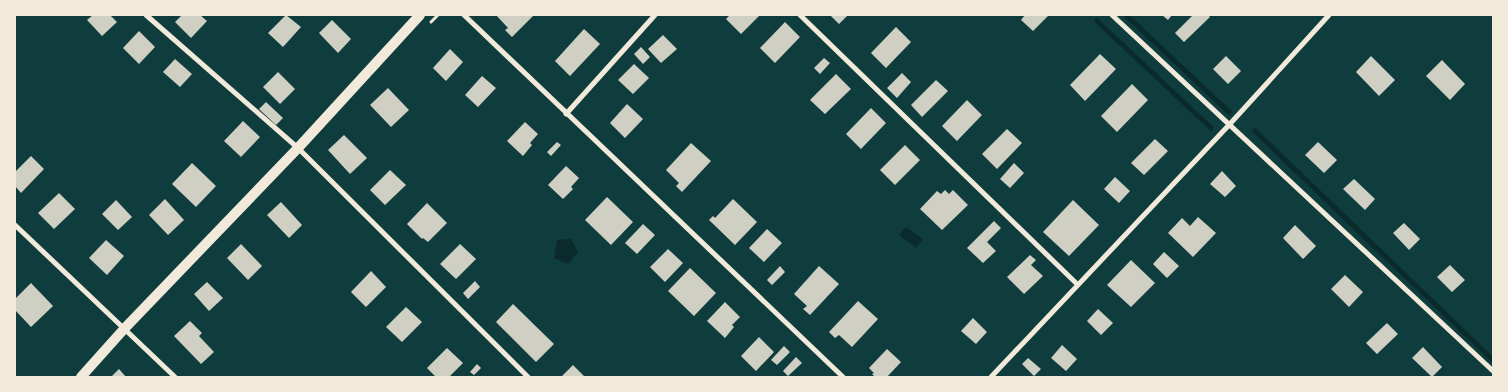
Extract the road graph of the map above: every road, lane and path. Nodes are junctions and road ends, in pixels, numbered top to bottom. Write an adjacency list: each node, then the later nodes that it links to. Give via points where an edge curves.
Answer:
1 (146, 15): 10 (street)
2 (420, 15): 10 (main road)
3 (464, 15): 8 (street)
4 (655, 15): 8 (street)
5 (800, 15): 12 (street)
6 (1112, 15): 9 (street)
7 (1329, 15): 9 (street)
8 (566, 114): 18 (street)
9 (1229, 125): 12 (street); 14 (street)
10 (298, 148): 13 (main road); 17 (street)
11 (15, 225): 13 (street)
12 (1077, 284): 19 (street)
13 (124, 329): 15 (main road); 16 (street)
14 (1493, 371)
15 (81, 377)
16 (175, 377)
17 (528, 377)
18 (843, 377)
19 (991, 377)

